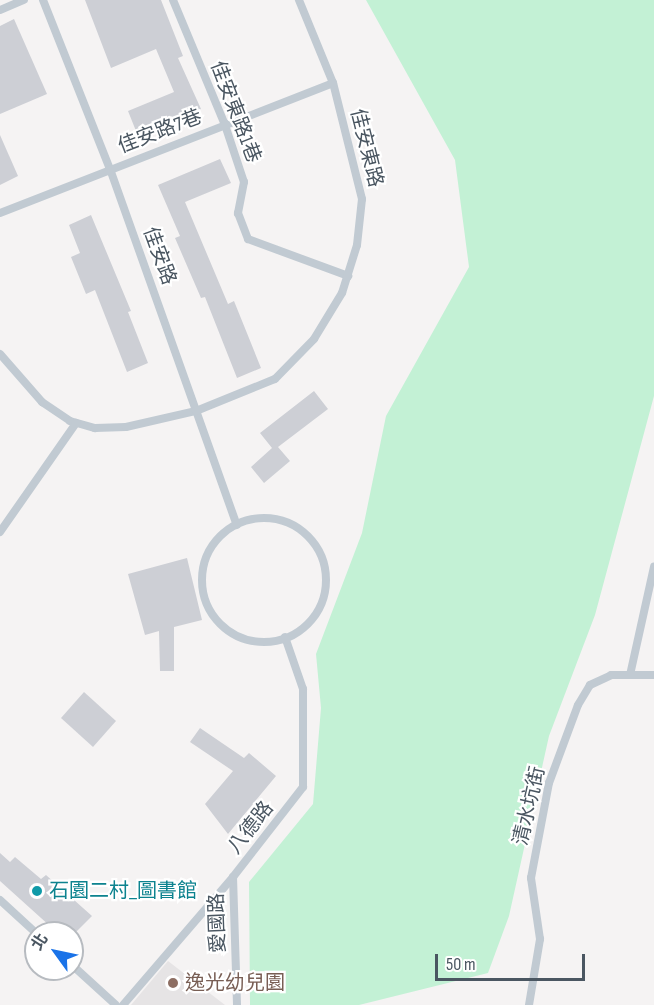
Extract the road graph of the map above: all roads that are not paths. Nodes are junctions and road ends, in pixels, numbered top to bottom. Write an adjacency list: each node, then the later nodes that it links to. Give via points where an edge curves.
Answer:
1 (24, 0): 5 (lane)
2 (43, 0): 8 (lane, 佳安路)
3 (173, 0): 7 (lane, 佳安東路1巷)
4 (299, 0): 6 (lane, 佳安東路)
5 (0, 10)
6 (333, 83): 7 (lane, 佳安路7巷); 10 (lane, 佳安東路, via 362,199 357,245)
7 (225, 125): 8 (lane, 佳安路7巷); 10 (lane, 佳安東路1巷, via 244,182 238,213 248,239)
8 (110, 169): 9 (lane, 佳安路7巷); 12 (lane, 佳安路)
9 (0, 213)
10 (348, 276): 12 (lane, 佳安東路, via 314,339 275,379)
11 (0, 354): 13 (lane, via 42,402)
12 (196, 411): 13 (lane, 佳安東路, via 126,427 95,428); 14 (lane, 佳安路)
13 (76, 423): 15 (lane)
14 (237, 525): 17 (lane, via 221,535 207,555 202,579 205,603 213,617 238,638 271,642); 17 (lane, via 257,518 289,522 303,531 322,557 326,573 321,605 301,631)
15 (0, 532)
16 (654, 567): 18 (lane)
17 (285, 636): 20 (lane, 八德路, via 303,688 303,787)
18 (630, 675): 19 (lane, 清水坑街); 27 (lane, 清水坑街, via 610,675 590,685 578,705 549,783 531,878 540,939)
19 (654, 675)
20 (233, 877): 25 (lane, 八德路); 26 (lane, 愛國路)
21 (1, 904): 22 (lane)
22 (24, 923)
23 (84, 976): 24 (lane)
24 (116, 1005)
25 (123, 1005)
26 (237, 1005)
27 (529, 1005)

